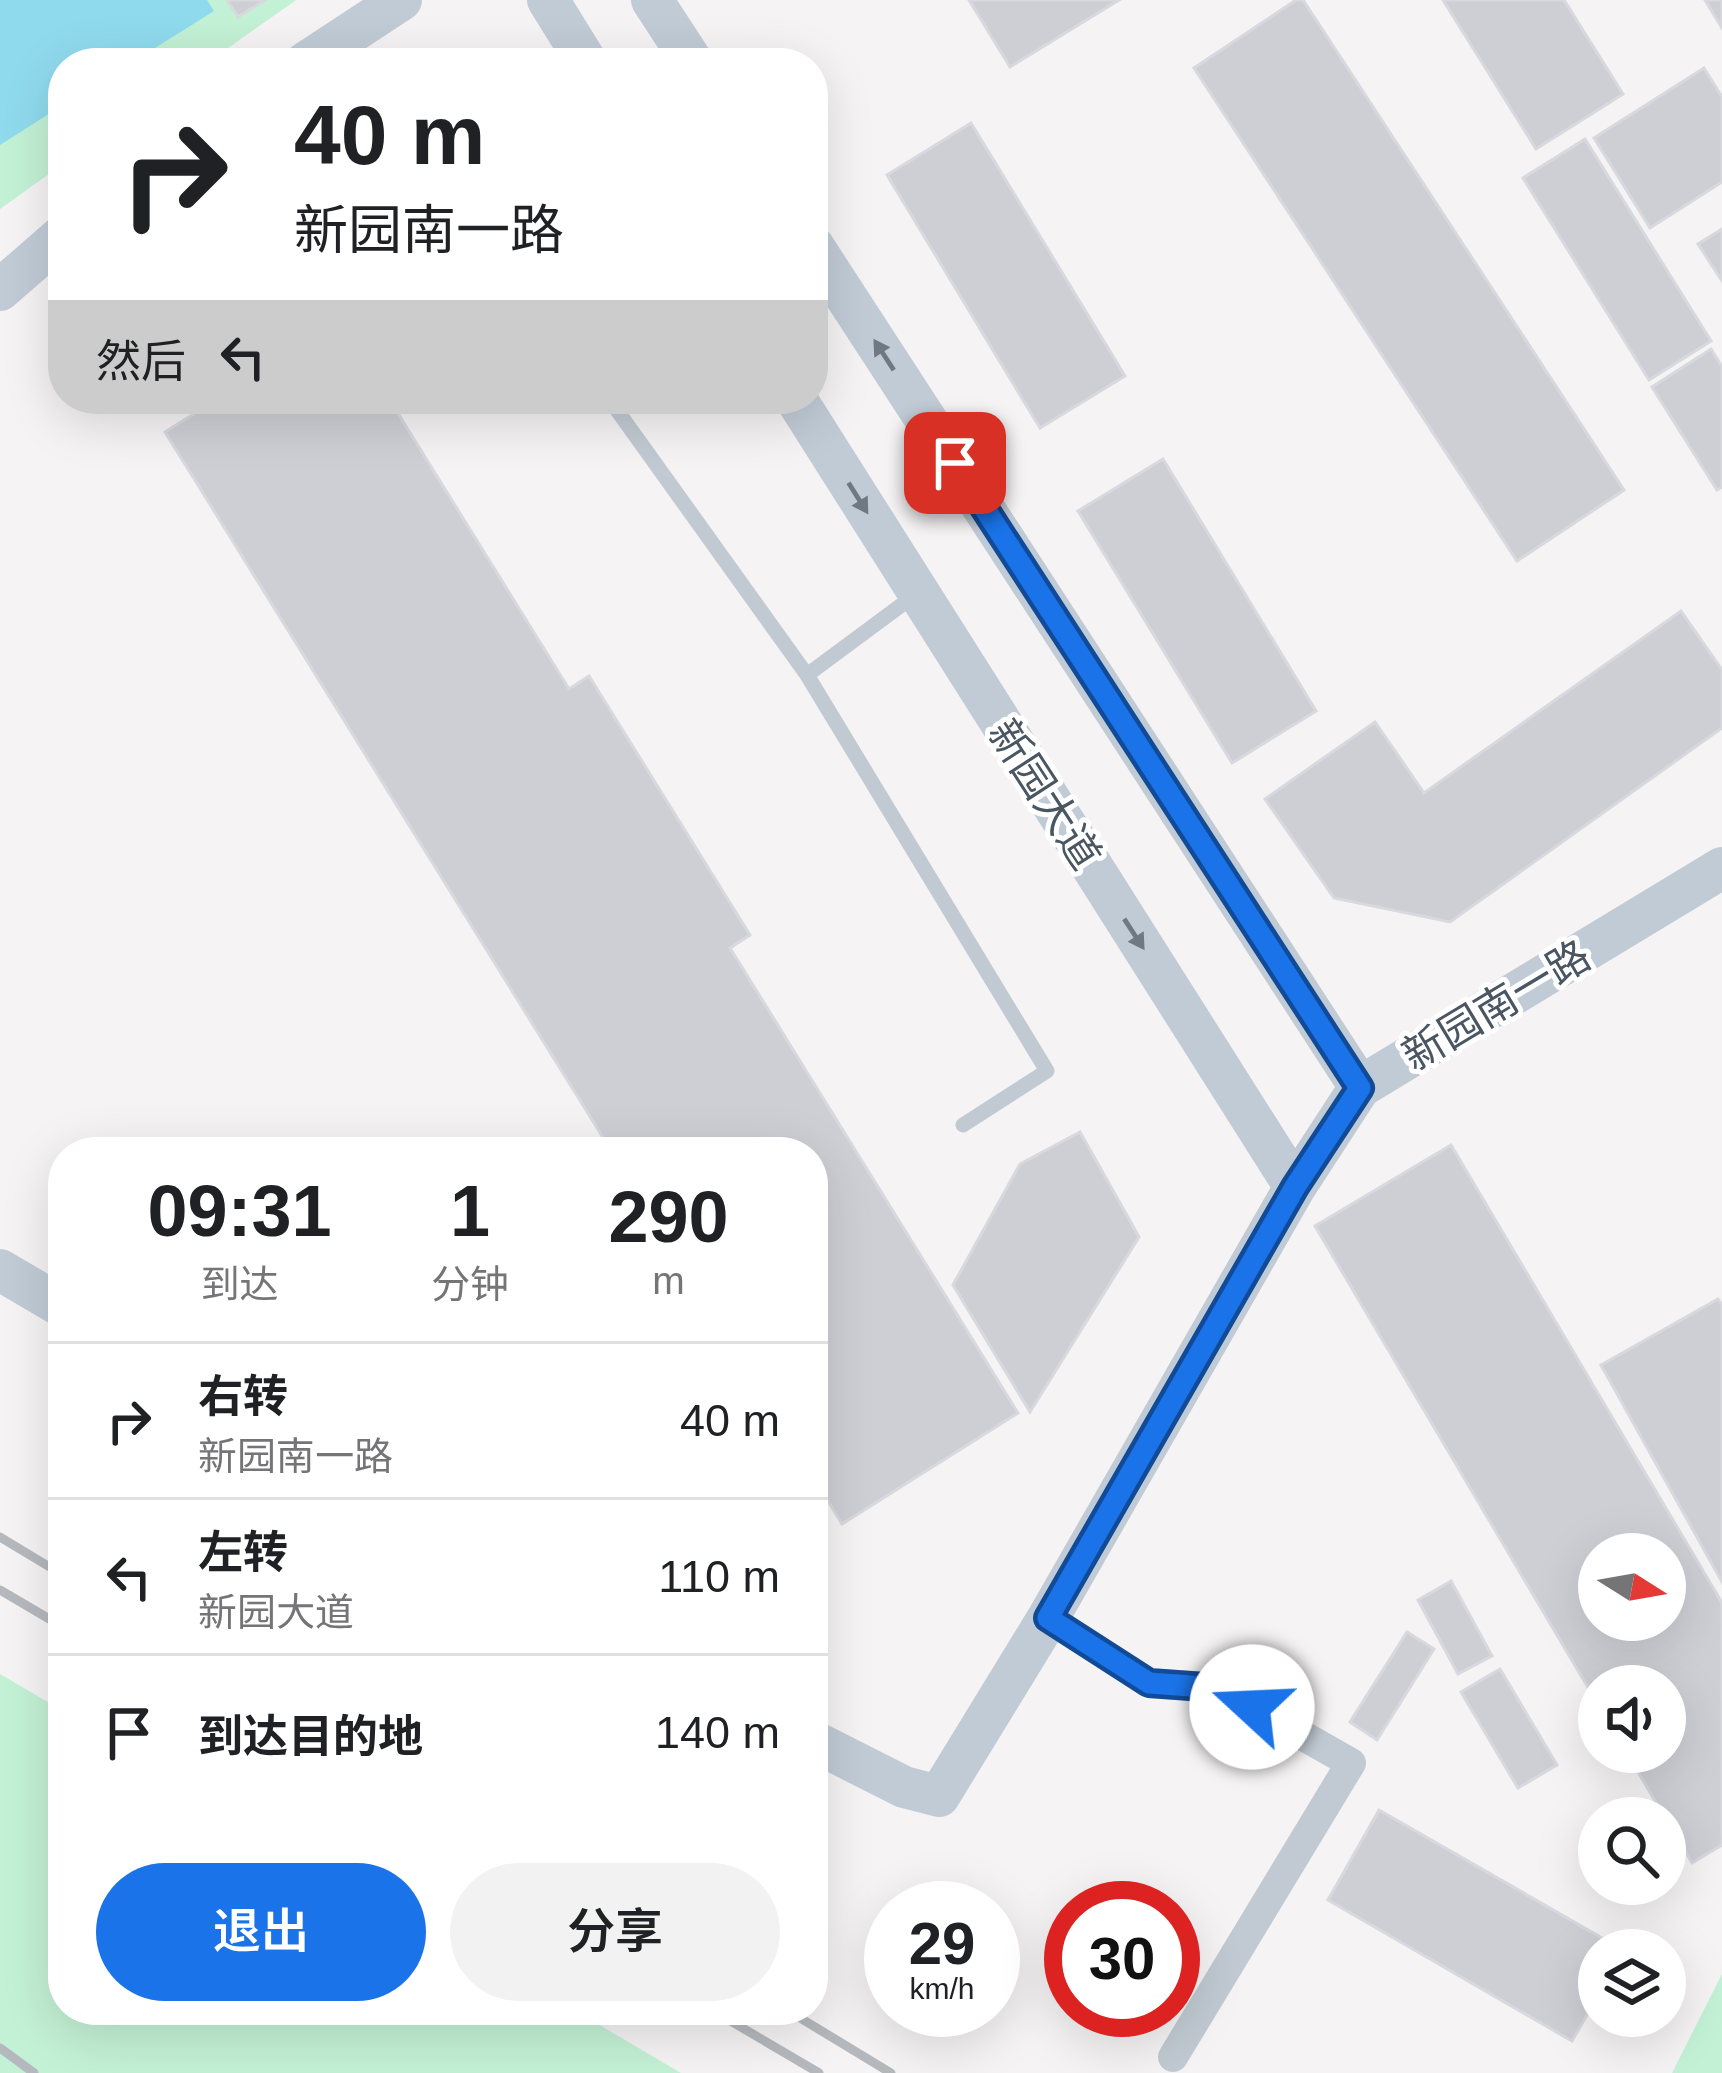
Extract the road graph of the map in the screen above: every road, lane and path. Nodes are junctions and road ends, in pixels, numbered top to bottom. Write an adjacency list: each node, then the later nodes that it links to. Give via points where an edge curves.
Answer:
1 (400, 0): 4 (street)
2 (548, 0): 5 (street)
3 (652, 0): 6 (street)
4 (328, 48)
5 (578, 48)
6 (683, 48)
7 (48, 248): 9 (street)
8 (828, 269): 15 (street, one-way to 8)
9 (0, 290)
10 (620, 414): 13 (lane)
11 (805, 414): 12 (street, 新园大道, one-way to 12)
12 (917, 593): 13 (lane); 17 (street, 新园大道, one-way to 17)
13 (807, 675): 16 (lane, via 1047,1071)
14 (1722, 868): 15 (street, 新园南一路)
15 (1360, 1088): 17 (street, 新园南一路)
16 (963, 1125)
17 (1295, 1187): 20 (street, 新园南一路)
18 (0, 1270): 19 (street)
19 (48, 1298)
20 (1048, 1618): 21 (street, 新园南一路, via 939,1796); 22 (street, via 1149,1683 1219,1688 1351,1763)
21 (828, 1749)
22 (1173, 2057)

